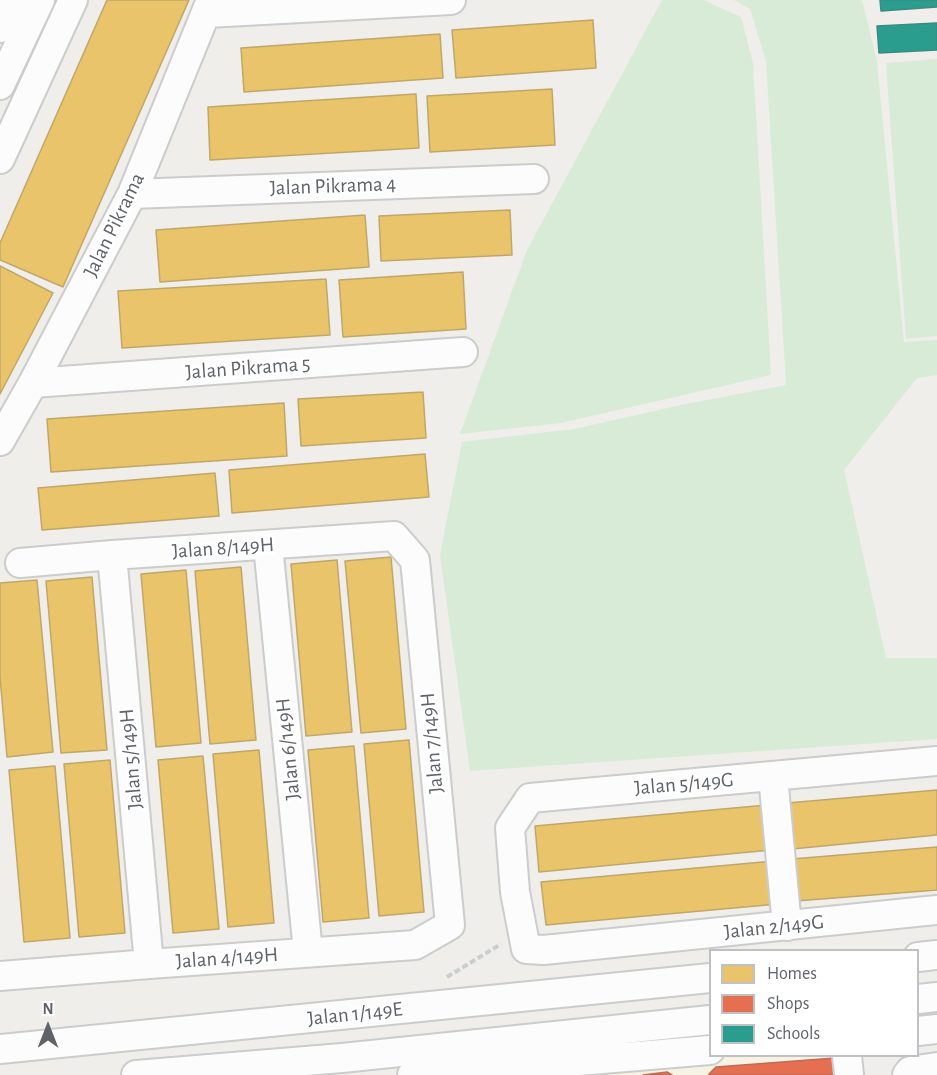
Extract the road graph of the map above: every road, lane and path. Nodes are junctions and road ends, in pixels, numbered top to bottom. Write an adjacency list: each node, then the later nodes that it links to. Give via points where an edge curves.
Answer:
1 (14, 0): 6 (street)
2 (40, 0): 7 (street)
3 (73, 0): 8 (street)
4 (451, 0): 5 (street)
5 (209, 6): 10 (street, Jalan Pikrama)
6 (0, 28)
7 (0, 85)
8 (0, 159)
9 (534, 179): 10 (street, Jalan Pikrama 4)
10 (132, 194): 12 (street, Jalan Pikrama)
11 (463, 352): 12 (street, Jalan Pikrama 5)
12 (33, 383): 13 (street, Jalan Pikrama)
13 (0, 441)
14 (268, 545): 15 (street, Jalan 8/149H); 16 (street, Jalan 8/149H, via 394,536); 25 (street, Jalan 6/149H)
15 (112, 555): 17 (street, Jalan 8/149H); 28 (street, Jalan 5/149H)
16 (415, 560): 22 (street, Jalan 7/149H)
17 (20, 562)
18 (937, 761): 19 (street, Jalan 5/149G)
19 (773, 776): 20 (street, Jalan 5/149G, via 530,798 510,828); 23 (street)
20 (515, 892): 24 (street, Jalan 2/149G)
21 (937, 910): 23 (street, Jalan 2/149G)
22 (450, 925): 25 (street, Jalan 4/149H, via 415,945)
23 (787, 926): 24 (street, Jalan 2/149G, via 544,950 526,949)
24 (523, 931): 30 (path)
25 (308, 952): 28 (street, Jalan 4/149H)
26 (937, 955): 27 (street)
27 (919, 957)
28 (149, 964): 29 (street, Jalan 4/149H)
29 (0, 976)
30 (447, 977)
31 (709, 978): 34 (street, Jalan 1/149E)
32 (937, 998): 33 (street)
33 (919, 999)
34 (337, 1015): 38 (street, Jalan 1/149E); 41 (street)
35 (709, 1020): 41 (street, Jalan 1/149E)
36 (937, 1029): 37 (street)
37 (919, 1031)
38 (0, 1049)
39 (709, 1050): 43 (street)
40 (847, 1057): 47 (street)
41 (343, 1066): 45 (street, Jalan 1/149E)
42 (937, 1067): 48 (street, via 910,1071)
43 (504, 1071): 44 (street)
44 (462, 1073): 46 (street)
45 (136, 1075)
46 (412, 1075)
47 (849, 1075)
48 (907, 1075)

